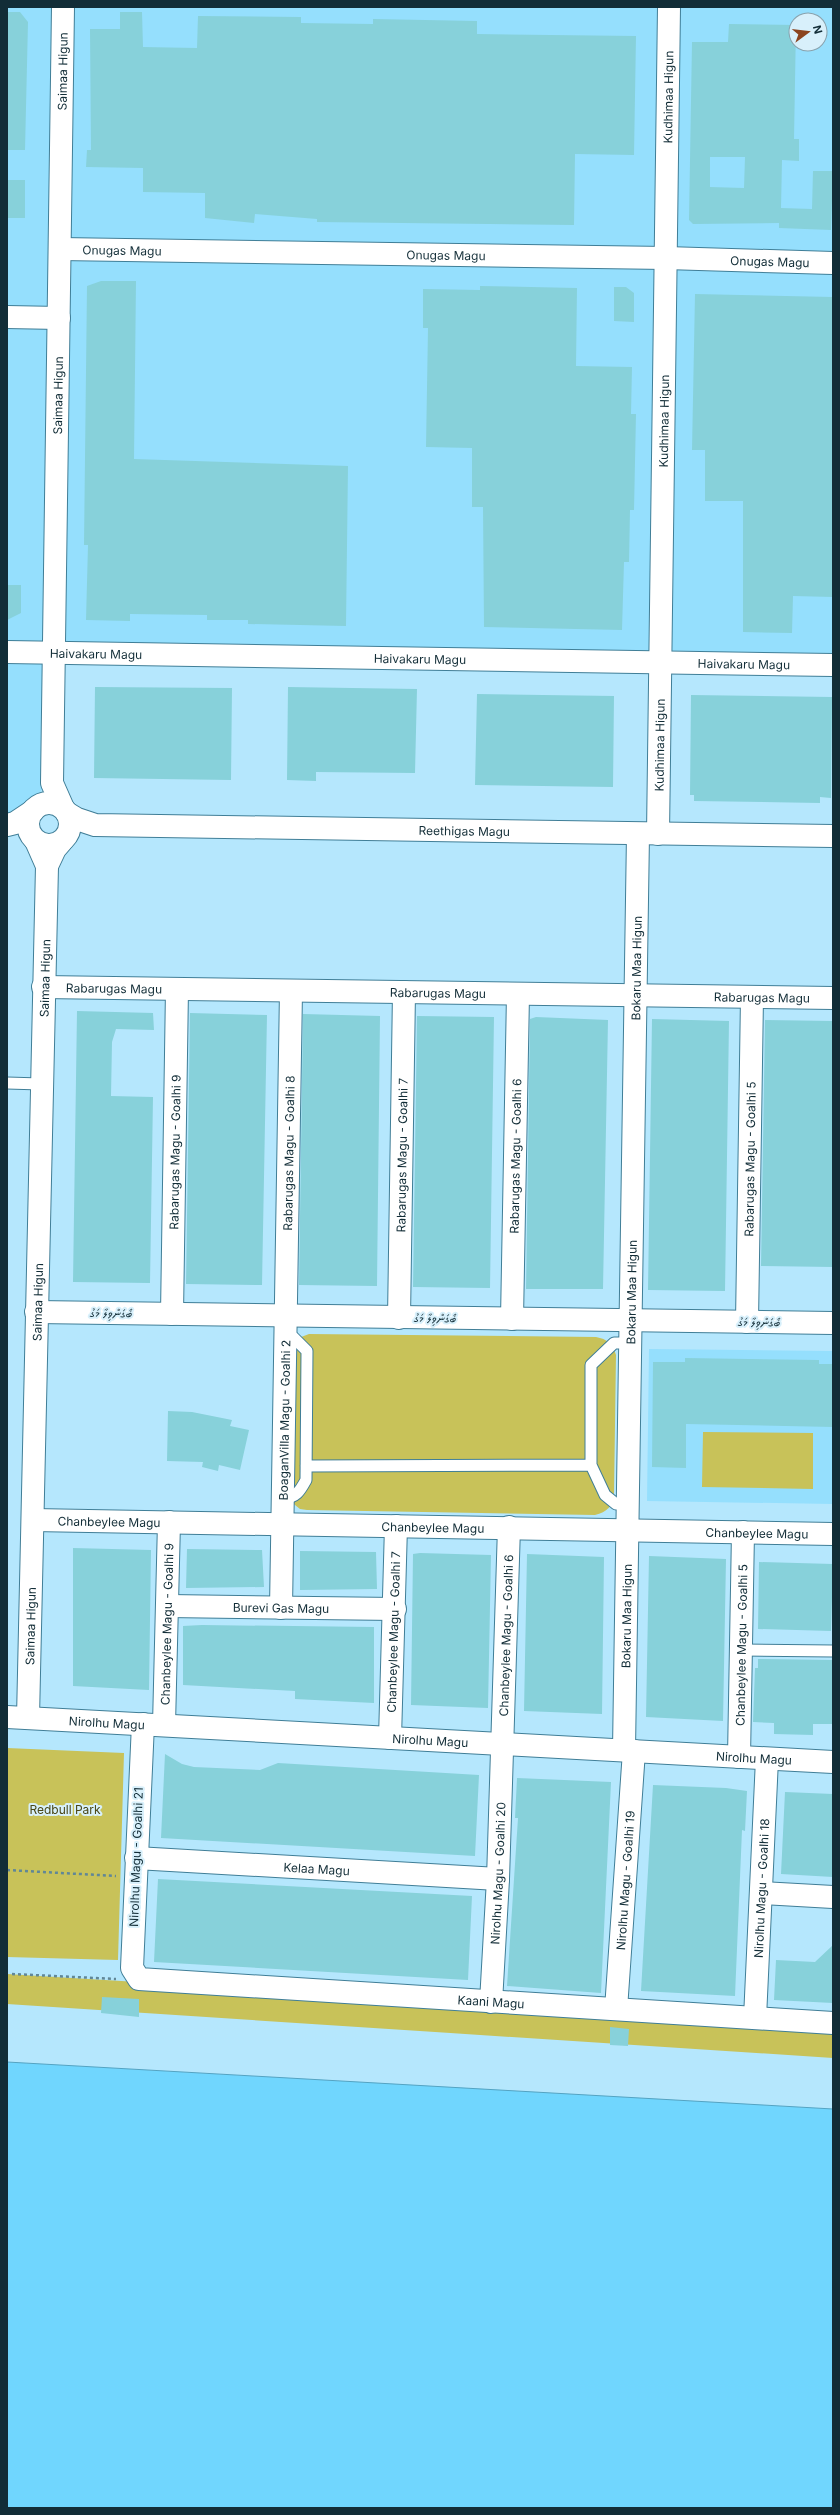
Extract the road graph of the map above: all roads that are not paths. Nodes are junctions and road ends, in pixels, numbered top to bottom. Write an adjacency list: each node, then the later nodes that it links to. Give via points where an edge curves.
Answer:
1 (63, 7): 3 (street, Saimaa Higun)
2 (669, 7): 4 (street, Kudhimaa Higun)
3 (60, 249): 4 (street, Onugas Magu); 7 (street, Saimaa Higun)
4 (666, 258): 5 (street, Onugas Magu); 10 (street, Kudhimaa Higun)
5 (833, 263)
6 (7, 317): 7 (street)
7 (58, 318): 9 (street, Saimaa Higun)
8 (7, 652): 9 (street, Haivakaru Magu)
9 (53, 653): 10 (street, Haivakaru Magu); 12 (street, Saimaa Higun)
10 (660, 662): 11 (street, Haivakaru Magu); 17 (street, Kudhimaa Higun)
11 (833, 666)
12 (52, 783): 13 (street); 14 (street, Saimaa Higun)
13 (35, 808): 14 (street, via 50,803); 15 (street, via 15,823); 20 (street, via 28,823 31,836)
14 (65, 810): 16 (street, Reethigas Magu, via 77,819); 19 (street, via 70,826)
15 (7, 825)
16 (95, 825): 17 (street, Reethigas Magu); 19 (street, Reethigas Magu)
17 (648, 834): 18 (street, Reethigas Magu); 27 (street, Bokaru Maa Higun)
18 (833, 836)
19 (63, 840): 20 (street, via 48,846); 21 (street, Saimaa Higun, via 55,849)
20 (36, 841): 21 (street, Saimaa Higun)
21 (47, 866): 22 (street, Saimaa Higun)
22 (43, 987): 23 (street, Rabarugas Magu); 31 (street, Saimaa Higun)
23 (177, 989): 24 (street, Rabarugas Magu); 33 (street, Rabarugas Magu - Goalhi 9)
24 (291, 991): 25 (street, Rabarugas Magu); 39 (street, Rabarugas Magu - Goalhi 8)
25 (404, 992): 26 (street, Rabarugas Magu); 34 (street, Rabarugas Magu - Goalhi 7)
26 (518, 994): 27 (street, Rabarugas Magu); 35 (street, Rabarugas Magu - Goalhi 6)
27 (635, 995): 28 (street, Rabarugas Magu); 36 (street, Bokaru Maa Higun)
28 (752, 997): 29 (street, Rabarugas Magu); 37 (street, Rabarugas Magu - Goalhi 5)
29 (833, 998)
30 (7, 1083): 31 (lane)
31 (41, 1084): 32 (street, Saimaa Higun)
32 (36, 1312): 33 (street, ބޯގަންވިލާ މަގު); 45 (street, Saimaa Higun)
33 (172, 1314): 39 (street, ބޯގަންވިލާ މަގު)
34 (399, 1318): 35 (street, ބޯގަންވިލާ މަގު); 39 (street, ބޯގަންވިލާ މަގު)
35 (512, 1319): 36 (street, ބޯގަންވިލާ މަގު)
36 (630, 1321): 37 (street, ބޯގަންވިލާ މަގު); 40 (street, Bokaru Maa Higun)
37 (747, 1322): 38 (street, ބޯގަންވިލާ މަގު)
38 (833, 1323)
39 (285, 1326): 42 (lane, via 307,1352); 43 (street, BoaganVilla Magu - Goalhi 2)
40 (630, 1343): 41 (lane, via 614,1343 591,1365); 44 (street, Bokaru Maa Higun)
41 (591, 1465): 42 (lane); 44 (lane, via 605,1495 616,1504)
42 (306, 1466): 43 (lane, via 306,1480 300,1491 292,1498)
43 (283, 1498): 47 (street, BoaganVilla Magu - Goalhi 2)
44 (627, 1504): 50 (street, Bokaru Maa Higun)
45 (33, 1520): 46 (street, Chanbeylee Magu); 59 (street, Saimaa Higun)
46 (169, 1522): 47 (street, Chanbeylee Magu); 53 (street, Chanbeylee Magu - Goalhi 9)
47 (282, 1524): 48 (street, Chanbeylee Magu); 54 (street, BoaganVilla Magu - Goalhi 2)
48 (396, 1526): 49 (street, Chanbeylee Magu); 55 (street, Chanbeylee Magu - Goalhi 7)
49 (509, 1527): 50 (street, Chanbeylee Magu); 63 (street, Chanbeylee Magu - Goalhi 6)
50 (627, 1529): 51 (street, Chanbeylee Magu); 64 (street, Bokaru Maa Higun)
51 (744, 1532): 52 (street, Chanbeylee Magu); 56 (street, Chanbeylee Magu - Goalhi 5)
52 (833, 1534)
53 (168, 1606): 54 (street, Burevi Gas Magu); 61 (street, Chanbeylee Magu - Goalhi 9)
54 (281, 1608): 55 (street, Burevi Gas Magu)
55 (394, 1610): 62 (street, Chanbeylee Magu - Goalhi 7)
56 (741, 1650): 57 (lane); 65 (street, Chanbeylee Magu - Goalhi 5)
57 (833, 1651)
58 (7, 1716): 59 (street)
59 (28, 1718): 60 (street, Nirolhu Magu)
60 (143, 1724): 61 (street, Nirolhu Magu); 68 (street, Nirolhu Magu - Goalhi 21)
61 (164, 1725): 62 (street, Nirolhu Magu)
62 (390, 1738): 63 (street, Nirolhu Magu)
63 (501, 1744): 64 (street, Nirolhu Magu); 69 (street, Nirolhu Magu - Goalhi 20)
64 (629, 1751): 65 (street, Nirolhu Magu); 74 (street, Nirolhu Magu - Goalhi 19)
65 (739, 1757): 66 (street, Nirolhu Magu)
66 (767, 1759): 67 (street, Nirolhu Magu); 70 (street, Nirolhu Magu - Goalhi 18)
67 (833, 1762)
68 (135, 1868): 69 (street, Kelaa Magu); 72 (street, Nirolhu Magu - Goalhi 21, via 132,1968 135,1976)
69 (498, 1879): 73 (street, Nirolhu Magu - Goalhi 20)
70 (761, 1893): 71 (street); 75 (street, Nirolhu Magu - Goalhi 18)
71 (833, 1897)
72 (148, 1981): 73 (street, Kaani Magu)
73 (491, 2002): 74 (street, Kaani Magu)
74 (616, 2009): 75 (street, Kaani Magu)
75 (755, 2018): 76 (street, Kaani Magu)
76 (833, 2023)

